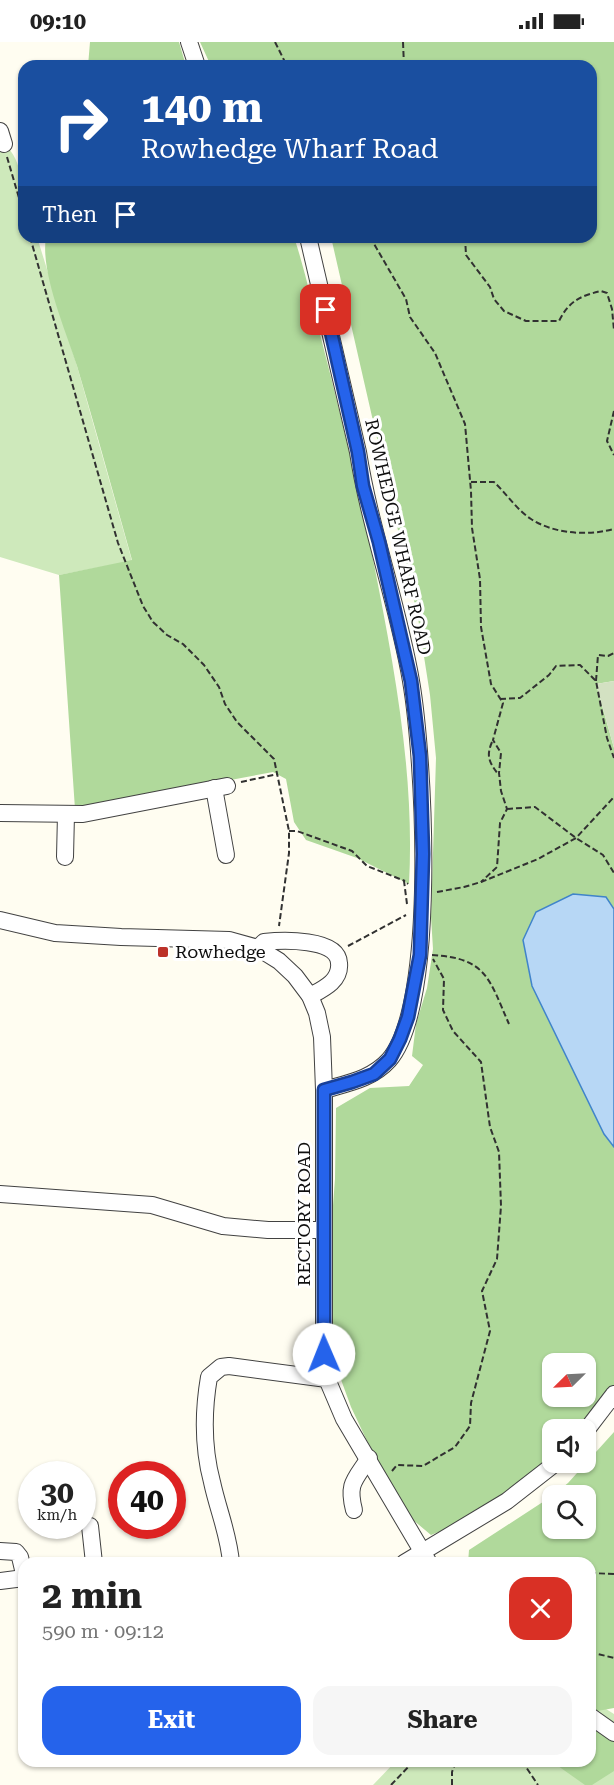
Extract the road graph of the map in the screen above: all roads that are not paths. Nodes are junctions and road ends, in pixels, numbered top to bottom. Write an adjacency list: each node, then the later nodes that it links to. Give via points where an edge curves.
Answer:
1 (189, 42): 2 (street)
2 (195, 60)
3 (309, 243): 11 (street, ROWHEDGE WHARF ROAD, via 411,681 422,785 426,956 408,1017 390,1059 374,1074)
4 (0, 813): 5 (street)
5 (66, 814): 6 (street, via 220,787); 7 (street)
6 (226, 855)
7 (65, 856)
8 (0, 920): 9 (street, RECTORY ROAD, via 55,933 229,940)
9 (258, 948): 10 (street, RECTORY ROAD, via 279,961); 10 (street, via 264,942 310,943 335,953 339,960 335,979)
10 (310, 996): 11 (street, RECTORY ROAD, via 322,1037)
11 (324, 1090): 13 (street, RECTORY ROAD)
12 (0, 1194): 13 (street, via 152,1205 223,1226)
13 (323, 1230): 14 (street, RECTORY ROAD)
14 (327, 1379): 17 (street, RECTORY ROAD, via 344,1419); 24 (street, via 229,1365 208,1377 204,1431 211,1480)
15 (614, 1394): 16 (street)
16 (595, 1419)
17 (369, 1458): 19 (street, via 352,1482 349,1493); 25 (street, RECTORY ROAD)
18 (543, 1473): 26 (street)
19 (354, 1510)
20 (91, 1539): 23 (street)
21 (0, 1551): 22 (street, via 16,1552)
22 (20, 1557)
23 (93, 1557)
24 (231, 1557)
25 (425, 1557)
26 (427, 1557)
27 (18, 1577): 28 (street)
28 (0, 1581)
29 (596, 1720): 30 (street)
30 (614, 1733)

